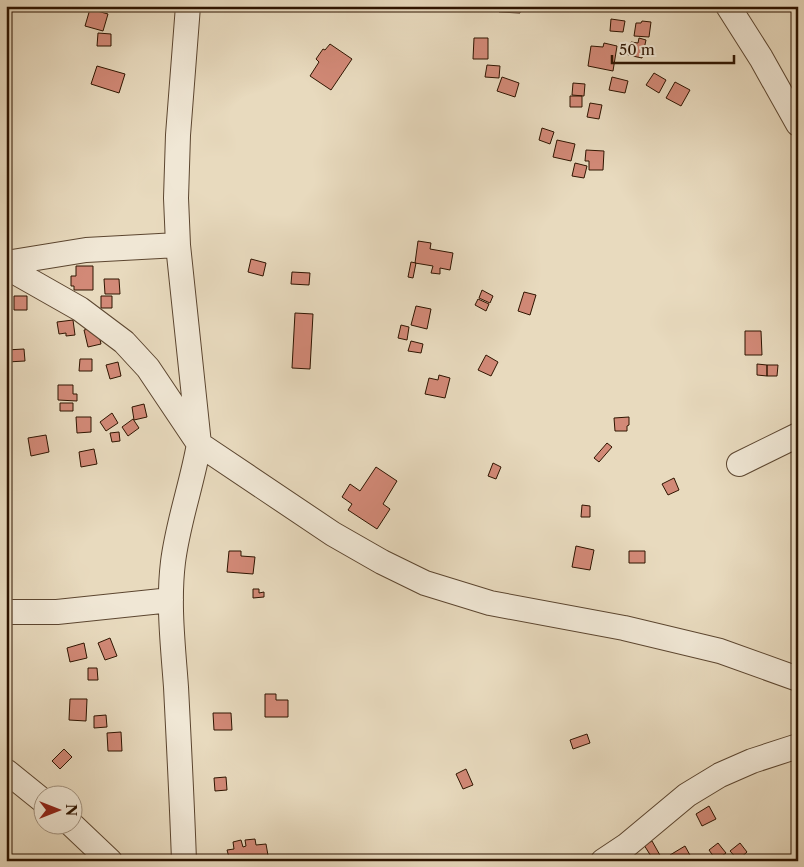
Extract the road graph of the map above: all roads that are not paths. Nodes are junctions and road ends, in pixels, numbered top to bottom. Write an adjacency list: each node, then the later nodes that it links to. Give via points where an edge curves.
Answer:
1 (188, 6): 4 (street, via 178,135)
2 (728, 6): 3 (street)
3 (798, 124)
4 (178, 245): 5 (street, via 86,250); 7 (street)
5 (6, 265): 7 (street, via 80,309 124,342 148,368)
6 (798, 435): 8 (street)
7 (199, 444): 9 (street, via 173,562); 11 (street, via 333,534 425,583 490,603 624,628 720,652)
8 (739, 464)
9 (170, 600): 10 (street, via 57,612); 18 (street)
10 (6, 612)
11 (798, 679)
12 (798, 746): 16 (street, via 720,775 687,796)
13 (6, 771): 14 (street)
14 (32, 792)
15 (82, 834): 17 (street)
16 (632, 853): 19 (street)
17 (110, 861)
18 (184, 861)
19 (603, 861)

